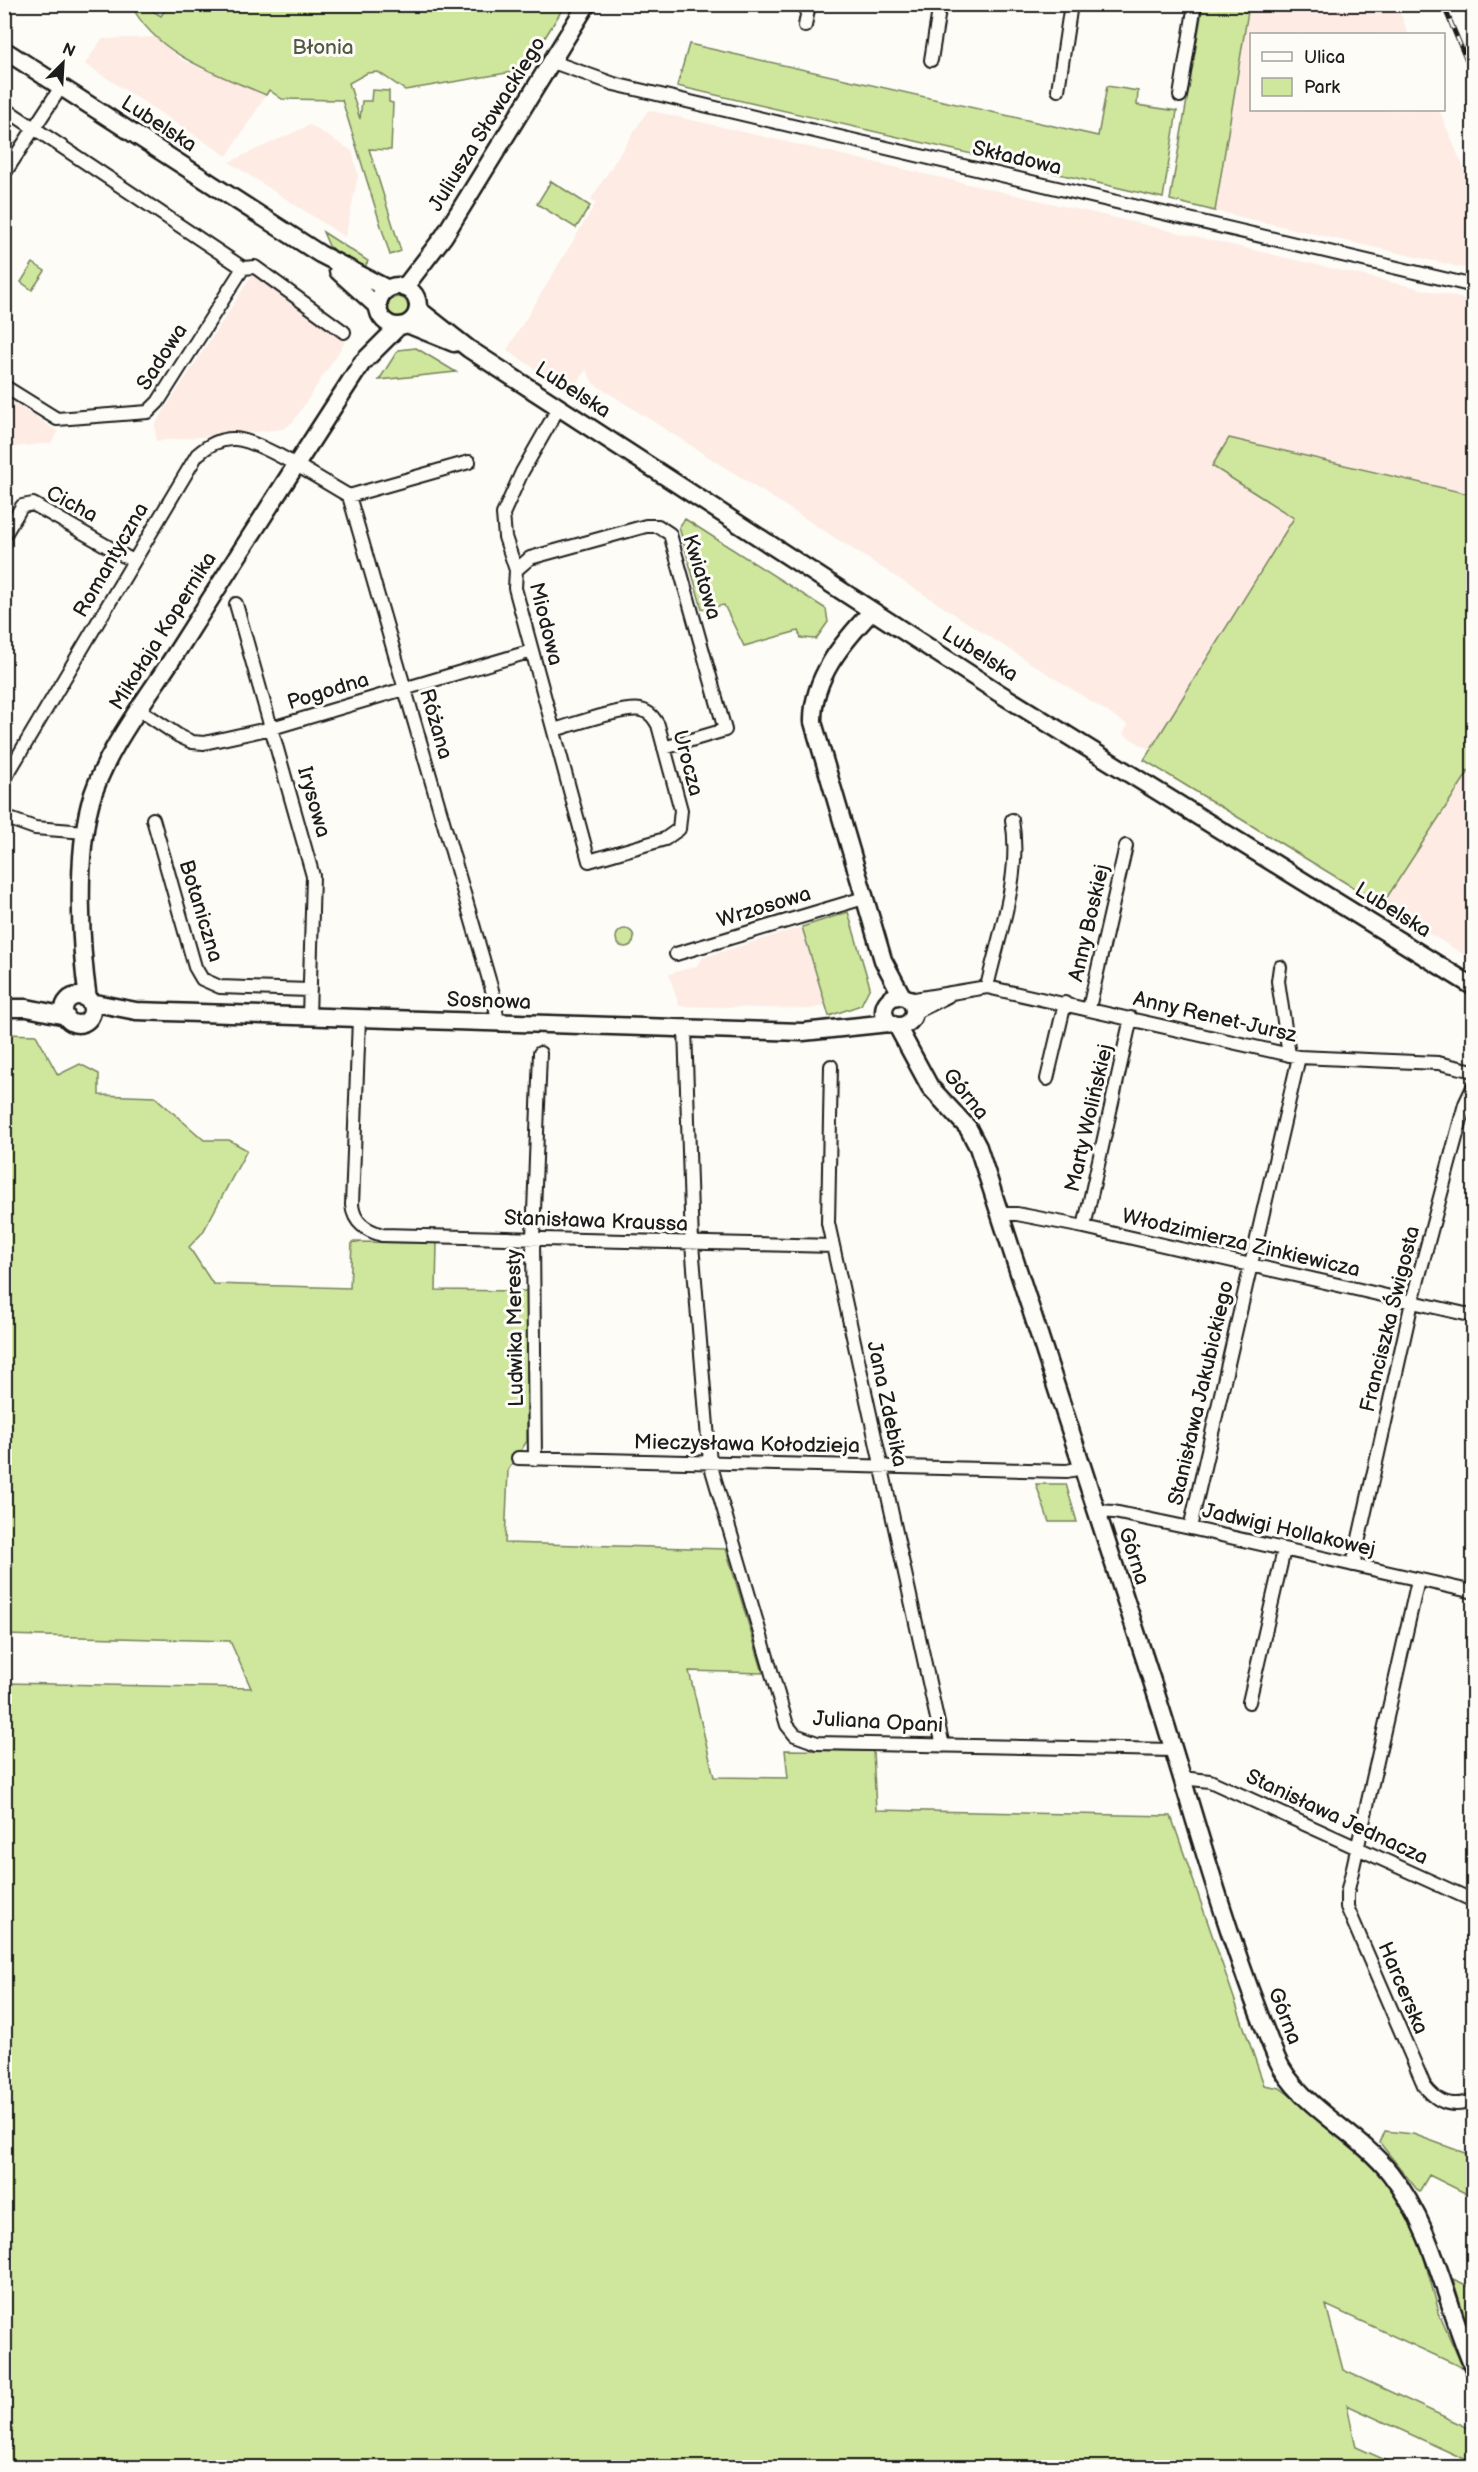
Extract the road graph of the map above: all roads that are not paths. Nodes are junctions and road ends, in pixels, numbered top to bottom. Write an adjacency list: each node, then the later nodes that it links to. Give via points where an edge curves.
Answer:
1 (587, 4): 9 (street, Juliusza Słowackiego)
2 (809, 4): 6 (street)
3 (940, 4): 8 (street)
4 (1071, 4): 11 (street)
5 (1195, 4): 12 (street)
6 (806, 26)
7 (4, 50): 10 (street, Lubelska)
8 (931, 60)
9 (553, 62): 18 (street, Składowa, via 612,84); 19 (street, Juliusza Słowackiego)
10 (61, 87): 14 (street); 16 (street, Lubelska)
11 (1058, 90)
12 (1180, 96)
13 (4, 108): 14 (street)
14 (35, 129): 15 (street); 17 (street)
15 (4, 174)
16 (320, 254): 19 (street, Lubelska); 20 (street, Lubelska)
17 (243, 268): 22 (street, via 255,267); 25 (street, Sadowa, via 148,412 57,419)
18 (1473, 286)
19 (407, 296): 20 (street, via 381,297); 21 (street, via 416,315); 23 (street, Lubelska)
20 (380, 312): 21 (street, via 388,323); 24 (street, Mikołaja Kopernika)
21 (403, 325): 23 (street, Lubelska); 24 (street, Mikołaja Kopernika)
22 (344, 332)
23 (469, 349): 26 (street, Lubelska)
24 (362, 363): 28 (street, Mikołaja Kopernika)
25 (4, 386)
26 (559, 408): 32 (street, Miodowa, via 503,514 505,537); 34 (street, Lubelska)
27 (469, 462): 29 (street)
28 (296, 465): 29 (street); 31 (street, Romantyczna, via 242,440 226,439 204,448 191,462); 37 (street, Mikołaja Kopernika)
29 (349, 496): 36 (street, Różana)
30 (4, 536): 31 (street, Cicha, via 22,506 33,504)
31 (133, 561): 41 (street, Romantyczna)
32 (516, 570): 35 (street, Miodowa, via 515,588); 40 (street, Kwiatowa, via 530,558 646,526 658,526 670,534 725,730)
33 (236, 604): 38 (street, Irysowa)
34 (873, 611): 48 (street, Górna, via 822,676 812,714 814,733); 52 (street, Lubelska)
35 (532, 651): 36 (street, Pogodna); 39 (street, Miodowa)
36 (405, 687): 38 (street, Pogodna); 62 (street, Różana, via 494,997)
37 (140, 710): 38 (street, Pogodna, via 192,742 204,743); 45 (street, Mikołaja Kopernika, via 99,780)
38 (272, 728): 53 (street, Irysowa, via 313,876)
39 (554, 730): 40 (street, Urocza, via 644,710 654,719); 47 (street, Miodowa)
40 (664, 747): 47 (street, Urocza, via 681,810 679,829 665,839)
41 (4, 780)
42 (4, 817): 45 (street, via 35,828)
43 (153, 819): 53 (street, Botaniczna, via 202,979 220,987)
44 (1012, 820): 51 (street, via 1015,855 1011,882)
45 (86, 832): 55 (street, Mikołaja Kopernika)
46 (1126, 846): 57 (street, Anny Boskiej)
47 (589, 861)
48 (864, 898): 49 (street, Wrzosowa); 58 (street, Górna)
49 (676, 954)
50 (1280, 967): 65 (street, Stanisława Jakubickiego, via 1278,981)
51 (987, 987): 54 (street, Anny Renet-Jursz); 58 (street, Anny Renet-Jursz)
52 (1473, 987)
53 (310, 990): 59 (street, Irysowa)
54 (1065, 1003): 57 (street, Anny Renet-Jursz); 68 (street, Anny Boskiej)
55 (79, 1006): 56 (street, Sosnowa); 59 (street, Sosnowa)
56 (4, 1008)
57 (1089, 1008): 60 (street, Anny Renet-Jursz)
58 (899, 1011): 63 (street, Sosnowa, via 839,1029 803,1032); 70 (street, Górna, via 917,1066 930,1087 968,1128 978,1147)
59 (309, 1017): 61 (street, Sosnowa)
60 (1131, 1018): 65 (street, Anny Renet-Jursz); 71 (street, Marty Wolińskiej)
61 (359, 1019): 62 (street, Sosnowa); 72 (street, Stanisława Kraussa, via 353,1214 361,1224 382,1235)
62 (498, 1023): 63 (street, Sosnowa)
63 (685, 1028): 73 (street, Juliana Opani)
64 (540, 1053): 72 (street, Ludwika Meresty)
65 (1294, 1056): 67 (street, Anny Renet-Jursz, via 1438,1063); 75 (street, Stanisława Jakubickiego)
66 (831, 1066): 74 (street, Jana Zdebika, via 828,1223)
67 (1473, 1071)
68 (1047, 1079)
69 (1473, 1084): 76 (street, Franciszka Świgosta)
70 (1000, 1214): 71 (street, Włodzimierza Zinkiewicza); 82 (street, Górna)
71 (1084, 1227): 75 (street, Włodzimierza Zinkiewicza)
72 (533, 1238): 73 (street, Stanisława Kraussa); 79 (street, Ludwika Meresty)
73 (692, 1244): 74 (street, Stanisława Kraussa); 80 (street, Juliana Opani)
74 (833, 1246): 81 (street, Jana Zdebika)
75 (1250, 1265): 76 (street, Włodzimierza Zinkiewicza); 84 (street, Stanisława Jakubickiego)
76 (1412, 1302): 77 (street, Włodzimierza Zinkiewicza); 86 (street, Franciszka Świgosta)
77 (1473, 1316)
78 (518, 1458): 79 (street, Mieczysława Kołodzieja)
79 (535, 1459): 80 (street, Mieczysława Kołodzieja)
80 (710, 1462): 81 (street, Mieczysława Kołodzieja); 90 (street, Juliana Opani, via 787,1725 795,1735 818,1743)
81 (880, 1466): 82 (street, Mieczysława Kołodzieja); 90 (street, Jana Zdebika)
82 (1082, 1468): 83 (street, Górna)
83 (1096, 1511): 84 (street, Jadwigi Hollakowej); 91 (street, Górna)
84 (1190, 1528): 85 (street, Jadwigi Hollakowej)
85 (1284, 1550): 86 (street, Jadwigi Hollakowej); 89 (street)
86 (1353, 1565): 87 (street, Jadwigi Hollakowej)
87 (1418, 1580): 88 (street, Jadwigi Hollakowej); 93 (street)
88 (1473, 1592)
89 (1249, 1702)
90 (943, 1746): 91 (street, Juliana Opani)
91 (1173, 1750): 92 (street, Górna)
92 (1181, 1778): 93 (street, Stanisława Jednacza, via 1210,1781); 96 (street, Górna, via 1224,1918 1285,2073 1302,2095 1368,2148 1406,2196 1433,2251)
93 (1358, 1848): 94 (street, Stanisława Jednacza); 95 (street, Harcerska, via 1347,1907 1424,2085 1431,2095 1455,2106)
94 (1473, 1901)
95 (1473, 2100)
96 (1473, 2369)

